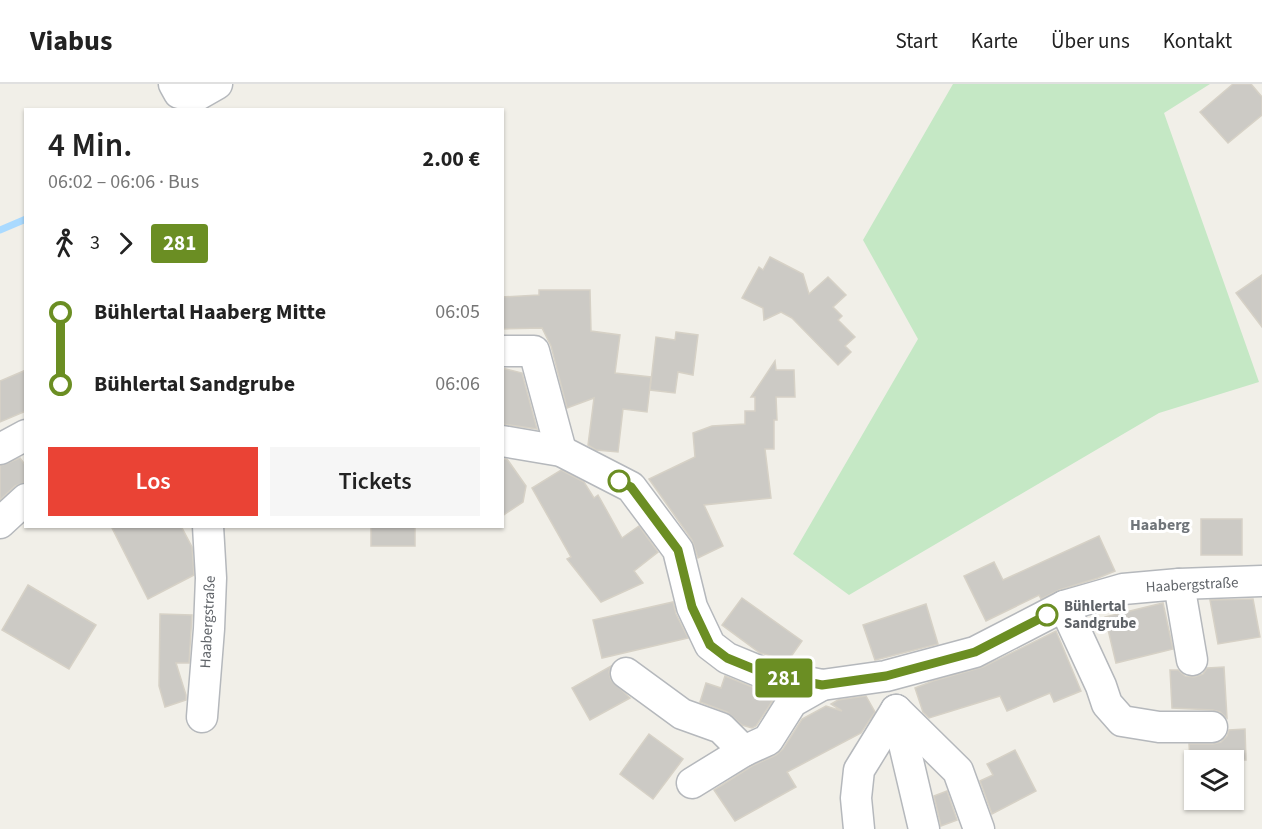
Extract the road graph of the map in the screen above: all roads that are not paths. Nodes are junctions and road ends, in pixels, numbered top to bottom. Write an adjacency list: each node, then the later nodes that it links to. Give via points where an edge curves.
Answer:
1 (174, 84): 2 (street, via 179,93 196,96)
2 (217, 84)
3 (504, 351): 7 (street, via 534,351)
4 (24, 436): 6 (street)
5 (504, 441): 7 (street, Haabergstraße)
6 (0, 449)
7 (561, 451): 17 (street, Haabergstraße, via 631,487 678,550 692,607 710,645 727,658 766,674)
8 (24, 502): 9 (street)
9 (10, 519)
10 (208, 528): 19 (street, Haabergstraße, via 211,578)
11 (1262, 581): 12 (street, Haabergstraße)
12 (1179, 584): 13 (street, Haabergstraße, via 1123,589); 14 (street)
13 (1064, 606): 16 (street, Haabergstraße, via 975,652); 20 (street, via 1107,704 1122,722)
14 (1192, 660)
15 (626, 673): 21 (street, via 682,714 721,728)
16 (886, 676): 17 (street, Haabergstraße); 18 (street)
17 (822, 685): 21 (street, Haabergstraße, via 792,702 768,740)
18 (896, 710): 23 (street, via 859,770); 24 (street); 25 (street, via 958,771)
19 (202, 717)
20 (1212, 727)
21 (744, 751): 22 (street, Haabergstraße)
22 (692, 783)
23 (859, 829)
24 (925, 829)
25 (979, 829)

